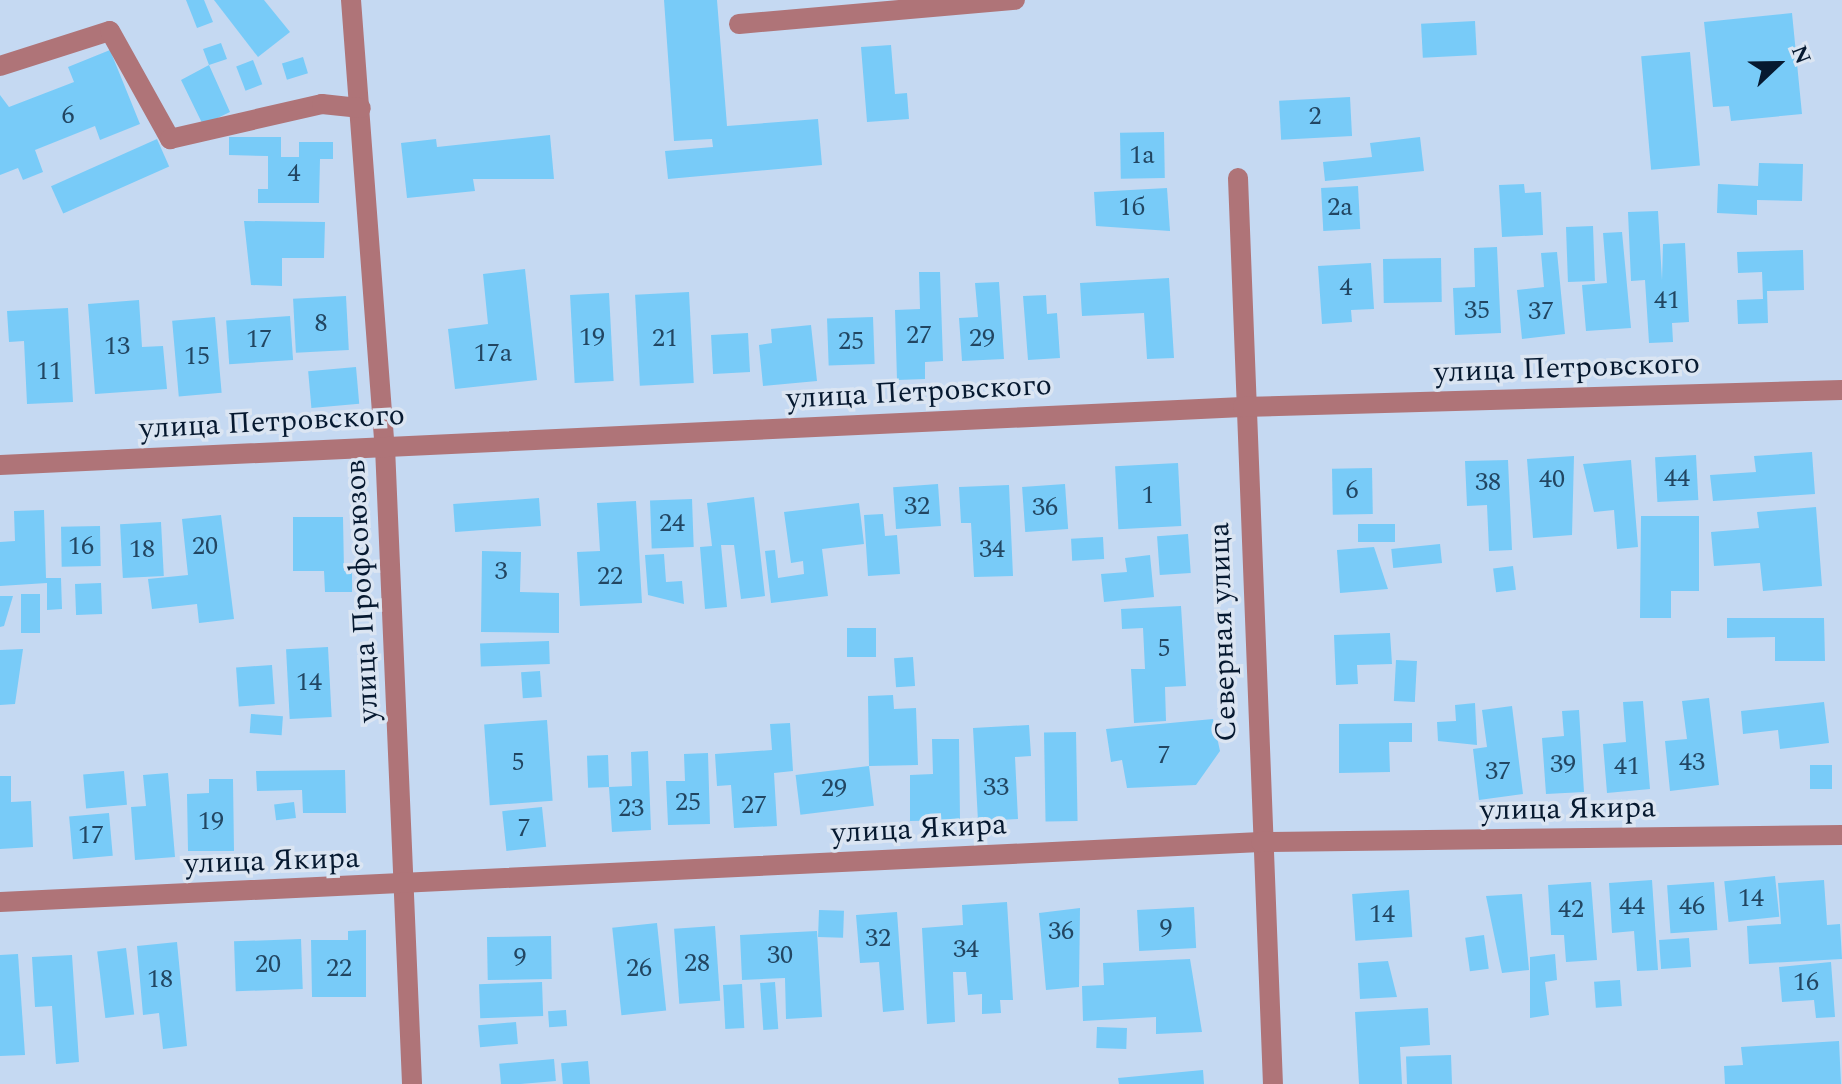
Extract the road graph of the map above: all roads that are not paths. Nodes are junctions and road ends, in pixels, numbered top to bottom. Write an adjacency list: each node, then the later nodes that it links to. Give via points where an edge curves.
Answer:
1 (351, 0): 5 (street, улица Профсоюзов)
2 (1015, 0): 3 (street)
3 (739, 24)
4 (0, 66): 5 (street, via 110,31 170,139 322,104)
5 (361, 108): 9 (street, улица Профсоюзов)
6 (1238, 178): 8 (street, Северная улица)
7 (1842, 390): 8 (street, улица Петровского)
8 (1243, 407): 9 (street, улица Петровского); 12 (street, Северная улица)
9 (385, 447): 10 (street, улица Петровского); 13 (street, улица Профсоюзов)
10 (0, 465)
11 (1842, 835): 12 (street, улица Якира)
12 (1261, 842): 13 (street, улица Якира); 16 (street, Северная улица)
13 (407, 885): 14 (street, улица Якира); 15 (street, улица Профсоюзов)
14 (0, 902)
15 (412, 1084)
16 (1273, 1084)

